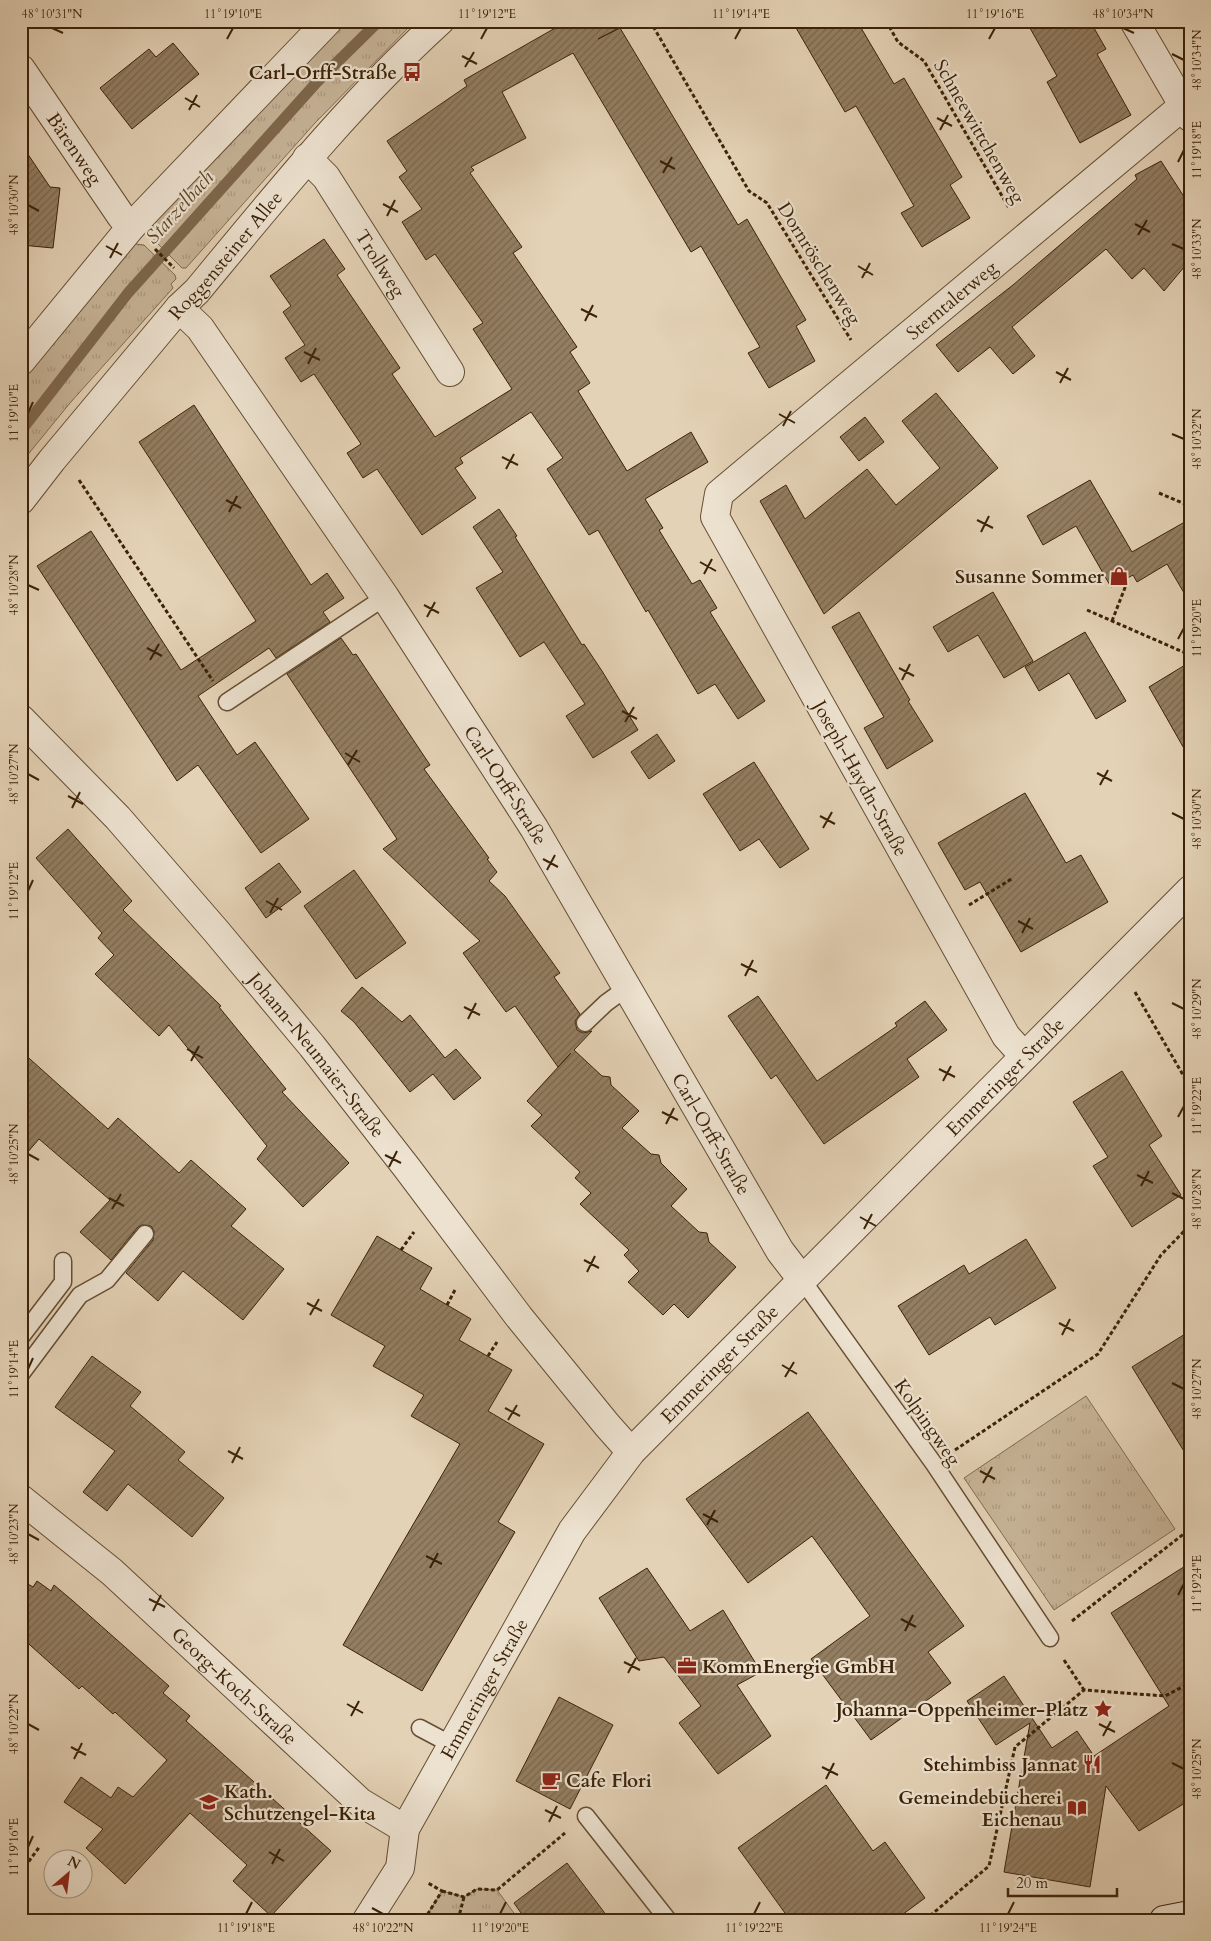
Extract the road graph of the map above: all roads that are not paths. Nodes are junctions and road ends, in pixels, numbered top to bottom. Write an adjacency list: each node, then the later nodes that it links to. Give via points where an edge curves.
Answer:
1 (328, 21): 7 (street)
2 (440, 21): 6 (street, Roggensteiner Allee, via 406,52)
3 (1140, 23): 5 (street)
4 (21, 70): 7 (street, Bärenweg)
5 (1186, 112): 11 (street, Sterntalerweg, via 1026,237)
6 (307, 158): 8 (street, Roggensteiner Allee); 10 (street, Trollweg, via 326,177)
7 (131, 227): 9 (street)
8 (179, 308): 12 (street, Roggensteiner Allee); 13 (street, Carl-Orff-Straße, via 200,328)
9 (21, 361)
10 (450, 372)
11 (719, 494): 19 (street, Joseph-Haydn-Straße, via 715,517 1006,1036)
12 (21, 500)
13 (385, 597): 14 (lane); 17 (street, Carl-Orff-Straße, via 534,828)
14 (227, 702)
15 (21, 719): 25 (street, Johann-Neumaier-Straße, via 118,818 312,1046 519,1316)
16 (1190, 890): 19 (street, Emmeringer Straße)
17 (628, 987): 18 (lane); 22 (street, Carl-Orff-Straße, via 780,1251)
18 (585, 1023)
19 (1024, 1056): 22 (street, Emmeringer Straße)
20 (146, 1234): 24 (lane, via 107,1280 80,1295)
21 (64, 1261): 23 (lane, via 63,1282)
22 (803, 1281): 25 (street, Emmeringer Straße); 27 (lane, Kolpingweg, via 934,1464)
23 (21, 1337)
24 (21, 1374)
25 (631, 1452): 29 (street, Emmeringer Straße, via 572,1531)
26 (21, 1499): 31 (street, Georg-Koch-Straße, via 112,1572 360,1802)
27 (1050, 1638)
28 (420, 1728): 29 (lane)
29 (452, 1745): 31 (street, Emmeringer Straße)
30 (586, 1816): 34 (lane)
31 (405, 1828): 33 (street, Emmeringer Straße, via 400,1868)
32 (1190, 1915): 35 (street)
33 (367, 1920)
34 (668, 1920)
35 (1164, 1920)

